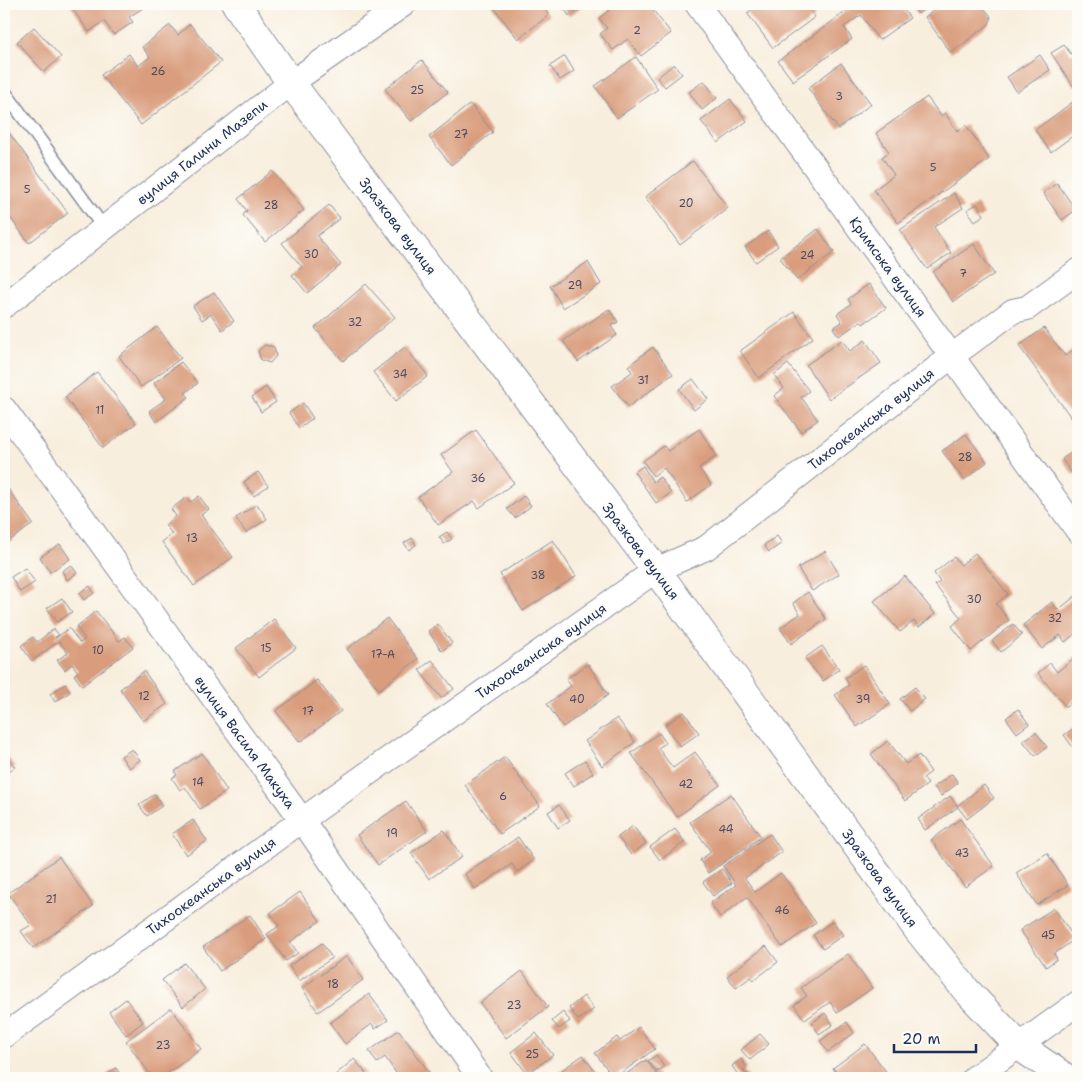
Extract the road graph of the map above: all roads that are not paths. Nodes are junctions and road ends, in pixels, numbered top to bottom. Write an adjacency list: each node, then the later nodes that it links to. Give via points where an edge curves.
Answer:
1 (236, 4): 4 (street, Зразкова вулиця)
2 (404, 4): 4 (street, вулиця Галини Мазепи)
3 (697, 4): 9 (street, Кримська вулиця)
4 (291, 83): 6 (street, вулиця Галини Мазепи); 12 (street, Зразкова вулиця)
5 (4, 91): 6 (lane)
6 (104, 228): 8 (street, вулиця Галини Мазепи)
7 (1078, 271): 9 (street, Тихоокеанська вулиця, via 1027,308 1013,311)
8 (4, 306)
9 (952, 356): 11 (street, Кримська вулиця); 12 (street, Тихоокеанська вулиця, via 706,548)
10 (4, 409): 13 (street, вулиця Василя Макуха)
11 (1078, 531)
12 (656, 570): 13 (street, Тихоокеанська вулиця); 16 (street, Зразкова вулиця, via 918,930 966,990)
13 (302, 820): 15 (street, Тихоокеанська вулиця); 17 (street, вулиця Василя Макуха)
14 (1078, 1003): 16 (street)
15 (4, 1036)
16 (1019, 1046): 18 (street); 19 (street, Зразкова вулиця)
17 (480, 1078)
18 (974, 1078)
19 (1066, 1078)

